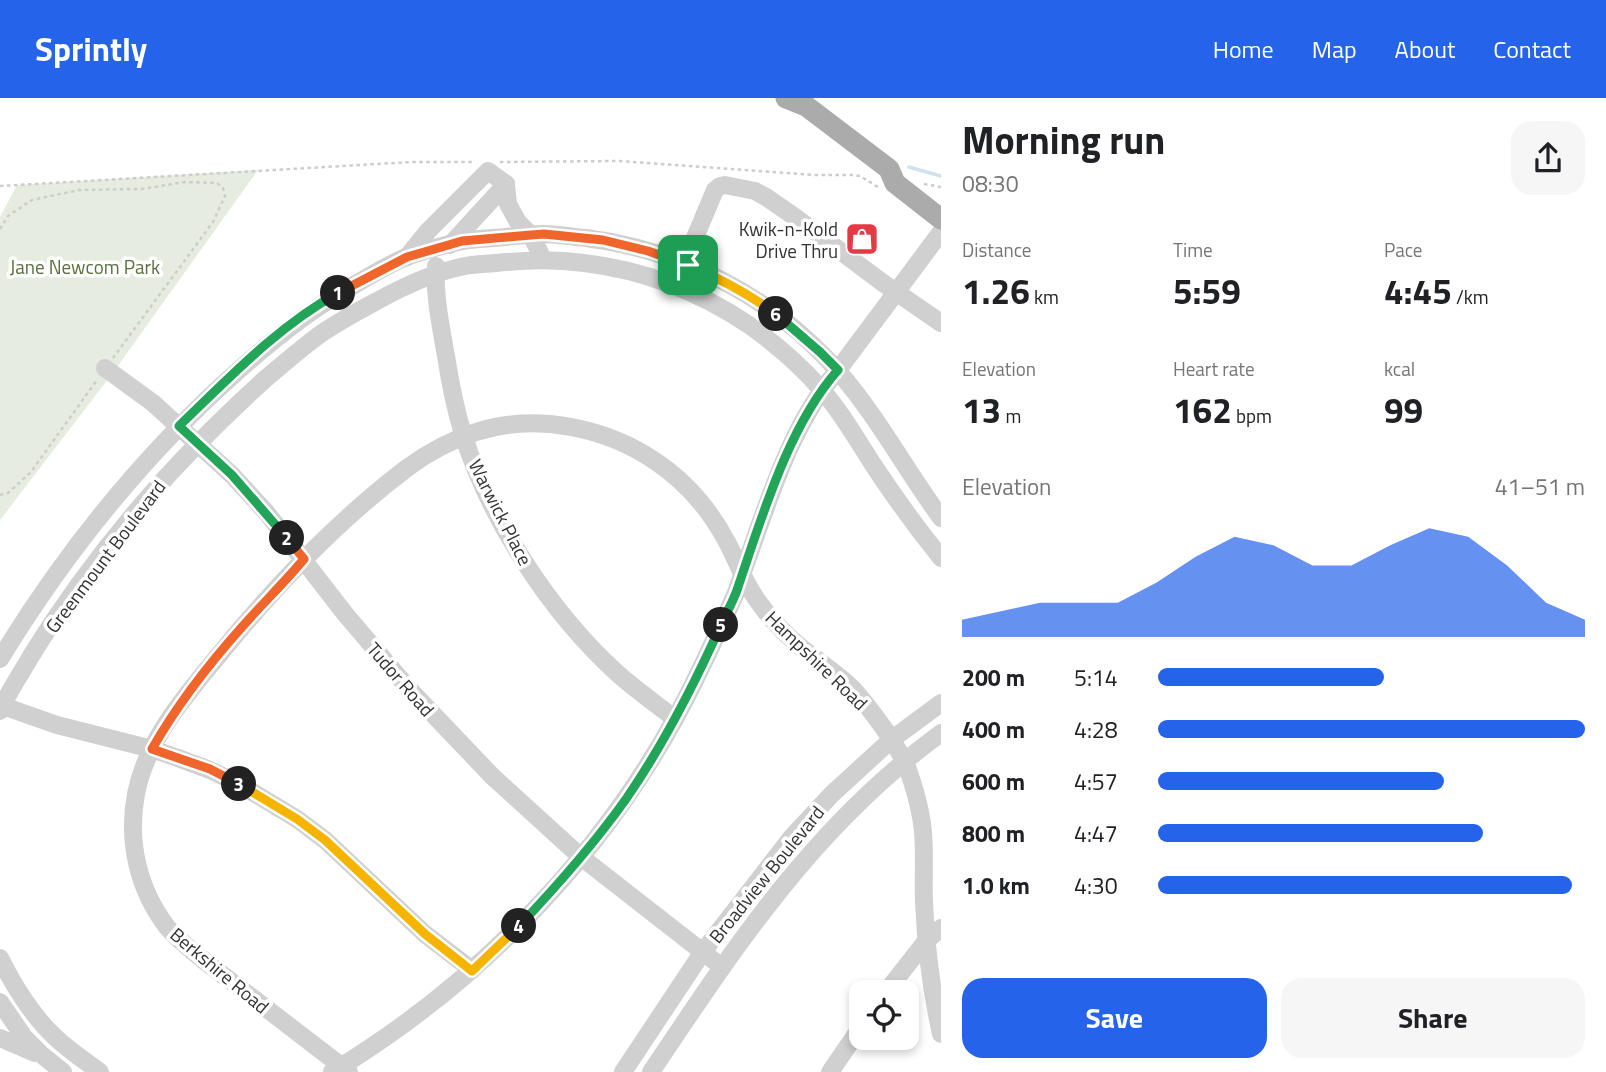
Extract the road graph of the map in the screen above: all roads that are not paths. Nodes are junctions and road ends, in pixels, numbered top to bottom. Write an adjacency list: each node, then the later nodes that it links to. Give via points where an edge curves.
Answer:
1 (779, 98): 3 (main road, via 796,117 882,181)
2 (786, 98): 3 (main road, via 806,106 889,169)
3 (895, 183): 5 (main road)
4 (506, 184): 7 (street, via 508,204); 8 (street); 9 (street, via 488,166)
5 (941, 219)
6 (941, 232): 13 (street)
7 (531, 235): 8 (street, Greenmount Boulevard); 10 (street); 11 (street, Greenmount Boulevard, via 603,240)
8 (443, 247): 9 (street, Greenmount Boulevard); 12 (street, Warwick Place)
9 (407, 257): 18 (street, Greenmount Boulevard, via 334,296 287,328)
10 (543, 259): 12 (street, Greenmount Boulevard, via 465,266); 17 (street, Greenmount Boulevard, via 620,269 705,300 748,325)
11 (688, 265): 13 (street, via 715,190 725,185 766,197); 16 (street, Greenmount Boulevard, via 763,304)
12 (435, 275): 19 (street, Warwick Place, via 446,360); 20 (street, Greenmount Boulevard, via 399,289 320,335)
13 (895, 292): 14 (street); 16 (street)
14 (939, 317)
15 (105, 368): 18 (street, Tudor Road)
16 (838, 370): 17 (street); 21 (street, Greenmount Boulevard)
17 (821, 389): 22 (street, Greenmount Boulevard); 24 (street, via 786,457)
18 (179, 426): 20 (street, Tudor Road); 25 (street, Greenmount Boulevard, via 58,569)
19 (464, 437): 23 (street, Hampshire Road, via 409,466); 24 (street, Hampshire Road, via 495,427 536,424 580,429 619,441 656,461 690,489 726,539); 28 (street, Warwick Place, via 489,499 543,590 617,673)
20 (197, 444): 23 (street, Tudor Road, via 232,475); 27 (street, Greenmount Boulevard, via 79,584)
21 (941, 518)
22 (941, 558)
23 (304, 559): 31 (street, Berkshire Road, via 204,673); 33 (street, Tudor Road, via 440,724)
24 (742, 574): 28 (street); 30 (street, Hampshire Road, via 778,625 852,689)
25 (0, 659)
26 (941, 703): 30 (street, Broadview Boulevard)
27 (1, 707): 31 (street)
28 (675, 719): 33 (street, via 625,800)
29 (941, 733): 32 (street, Broadview Boulevard)
30 (891, 740): 32 (street, Hampshire Road); 36 (street, Broadview Boulevard, via 791,838)
31 (152, 749): 39 (street, via 210,769 297,819); 48 (street, Berkshire Road, via 141,775 133,839 141,878 167,927)
32 (905, 761): 35 (street, Hampshire Road, via 922,822); 38 (street, Broadview Boulevard, via 809,854)
33 (581, 857): 36 (street, Tudor Road); 39 (street)
34 (941, 928): 35 (street)
35 (926, 941): 40 (street); 44 (street, Hampshire Road)
36 (702, 953): 38 (street, Tudor Road); 51 (street, Broadview Boulevard)
37 (0, 958): 42 (street)
38 (722, 967): 52 (street, Broadview Boulevard)
39 (472, 971): 48 (street)
40 (895, 980)
41 (0, 1002): 43 (street)
42 (30, 1007): 43 (street); 50 (street, via 57,1039)
43 (12, 1019): 47 (street)
44 (941, 1034)
45 (0, 1038): 47 (street)
46 (849, 1044): 53 (street)
47 (42, 1055): 49 (street)
48 (341, 1070)
49 (63, 1072)
50 (100, 1072)
51 (622, 1072)
52 (651, 1072)
53 (830, 1072)

